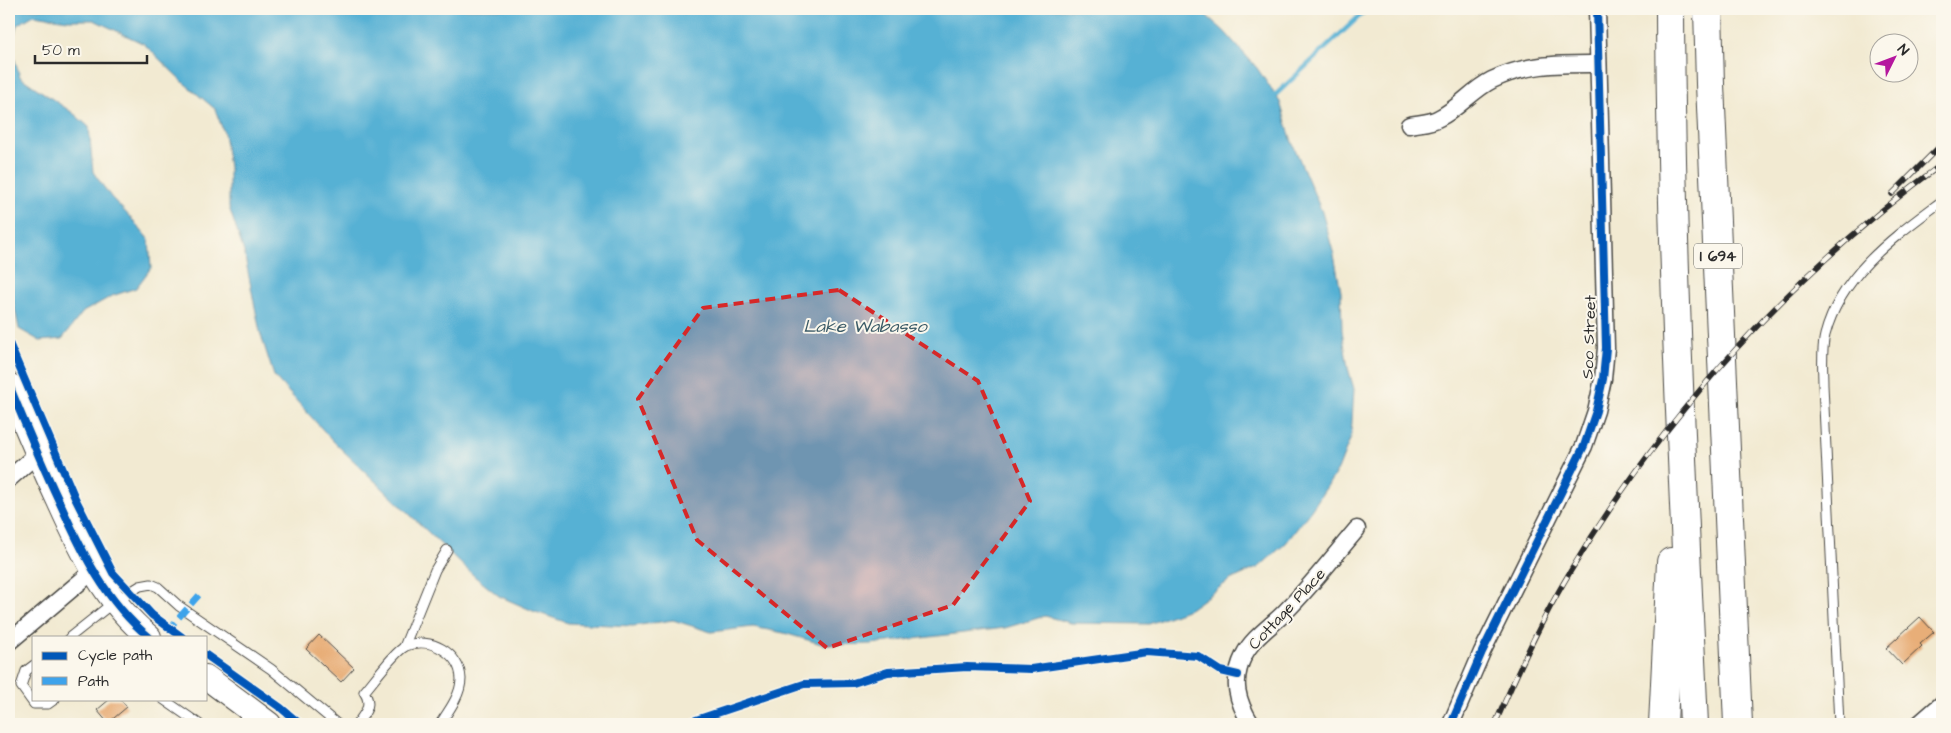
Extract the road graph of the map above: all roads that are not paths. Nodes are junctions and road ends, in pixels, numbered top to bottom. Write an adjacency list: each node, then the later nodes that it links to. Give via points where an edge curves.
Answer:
1 (1597, 9): 4 (street, Soo Street)
2 (1670, 9): 9 (highway, I 694)
3 (1708, 9): 24 (highway, I 694)
4 (1598, 64): 5 (street, via 1536,65 1513,71 1471,93 1439,119); 31 (street, Soo Street, via 1606,323 1603,379 1596,411 1584,446 1482,652)
5 (1409, 125)
6 (1942, 201): 34 (lane, via 1897,235 1857,273 1836,305 1824,336 1823,385)
7 (9, 385): 8 (street)
8 (37, 454): 10 (street); 13 (street)
9 (1682, 466): 32 (highway, via 1672,526); 33 (highway, I 694)
10 (9, 479)
11 (1357, 529): 30 (street, Cottage Place, via 1244,655 1236,694)
12 (448, 550): 18 (lane, via 435,570)
13 (93, 571): 14 (street); 17 (street)
14 (114, 602): 15 (lane); 16 (street); 27 (lane, via 140,586 150,584 158,587 179,606 271,669)
15 (71, 636)
16 (148, 636)
17 (9, 642)
18 (404, 647): 28 (lane, via 364,692 369,699 368,709); 29 (lane, via 426,643 441,647 458,667 461,680 458,693)
19 (32, 667): 21 (lane, via 20,686 34,704 48,704)
20 (208, 679): 26 (street)
21 (53, 700)
22 (164, 700): 25 (lane)
23 (1942, 704): 35 (street)
24 (1739, 718)
25 (198, 724)
26 (269, 724)
27 (337, 724)
28 (357, 724)
29 (440, 724)
30 (1251, 724)
31 (1451, 724)
32 (1664, 724)
33 (1694, 724)
34 (1839, 724)
35 (1919, 724)

